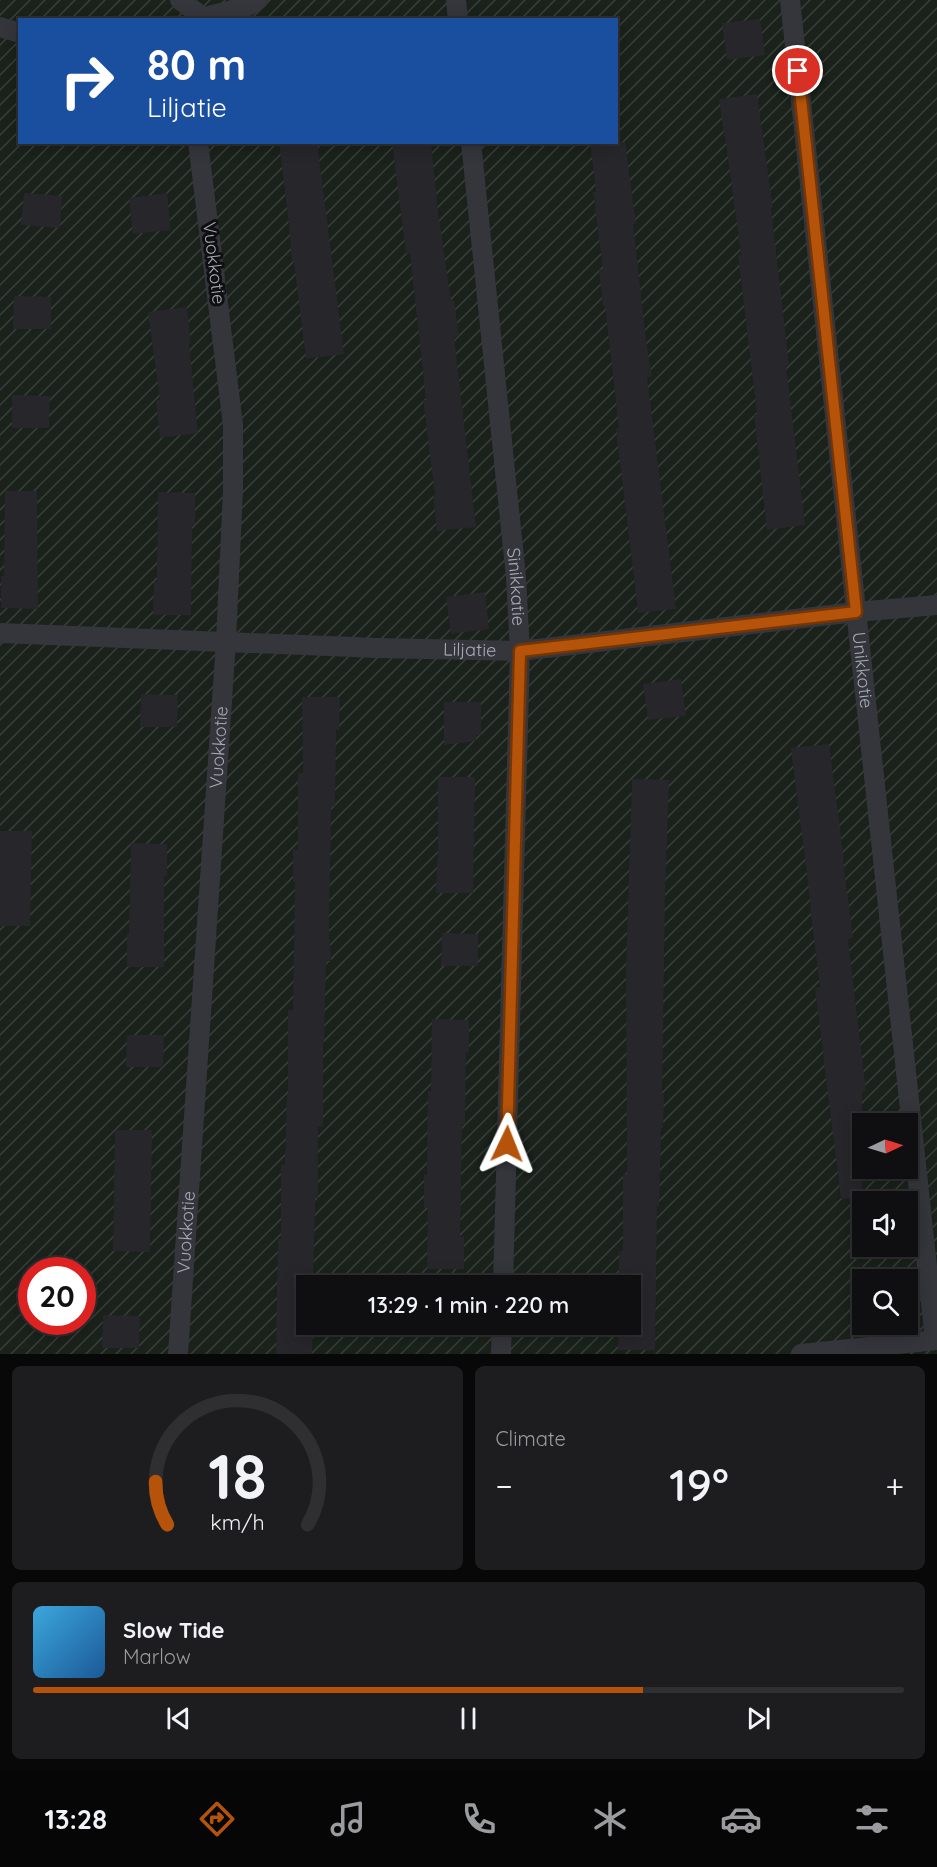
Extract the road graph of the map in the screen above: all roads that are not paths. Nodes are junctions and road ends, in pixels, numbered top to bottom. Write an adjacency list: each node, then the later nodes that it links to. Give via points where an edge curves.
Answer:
1 (180, 0): 5 (lane)
2 (258, 0): 6 (lane)
3 (456, 0): 7 (lane)
4 (790, 0): 13 (lane, Unikkotie)
5 (199, 18)
6 (204, 18)
7 (458, 18)
8 (0, 27): 9 (lane)
9 (18, 32)
10 (198, 144): 15 (lane, Vuokkotie, via 233,425)
11 (471, 144): 16 (lane, Sinikkatie, via 516,577)
12 (937, 605): 13 (lane, Liljatie)
13 (856, 612): 16 (lane, Liljatie); 19 (lane, Unikkotie)
14 (0, 633): 15 (lane, Liljatie)
15 (226, 641): 16 (lane, Liljatie); 20 (lane, Vuokkotie)
16 (520, 651): 17 (lane, Sinikkatie)
17 (503, 1275)
18 (502, 1335): 21 (lane)
19 (936, 1340): 22 (lane)
20 (178, 1354)
21 (501, 1354)
22 (801, 1354)

